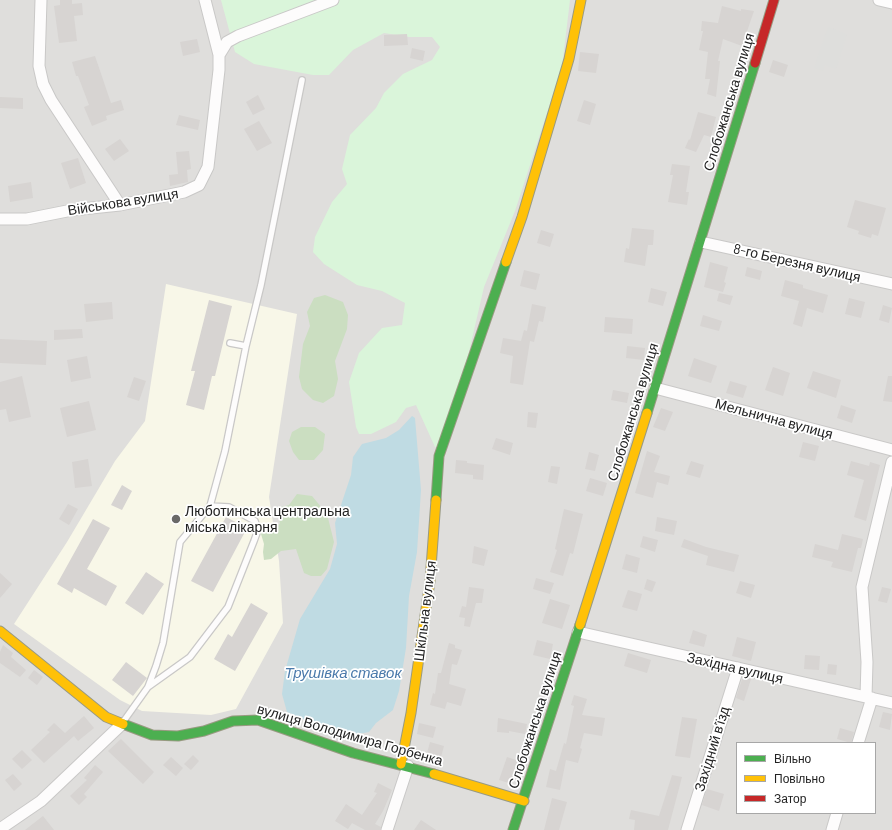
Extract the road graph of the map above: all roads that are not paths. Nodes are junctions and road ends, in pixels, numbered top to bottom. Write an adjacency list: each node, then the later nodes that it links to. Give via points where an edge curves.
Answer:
1 (41, 0): 10 (street, via 39,66 43,84)
2 (205, 0): 8 (street, Військова вулиця)
3 (333, 0): 8 (street, via 238,36 227,42)
4 (581, 0): 28 (street, Шкільна вулиця, via 569,59 522,217 439,456 430,581)
5 (774, 0): 12 (street, Слобожанська вулиця)
6 (878, 0): 7 (street)
7 (892, 3)
8 (219, 55): 10 (street, Військова вулиця, via 208,167 199,184 184,192)
9 (302, 80): 15 (lane, via 261,285)
10 (120, 205): 11 (street, Військова вулиця, via 72,210 27,219)
11 (0, 219)
12 (701, 242): 13 (street, 8-го Березня вулиця); 16 (street, Слобожанська вулиця)
13 (892, 284)
14 (230, 343): 15 (lane)
15 (246, 346): 19 (lane, via 225,451)
16 (655, 388): 17 (street, Мельнична вулиця); 21 (street, Слобожанська вулиця)
17 (892, 450)
18 (892, 462): 24 (street, via 862,587)
19 (210, 506): 23 (lane, via 180,542 163,643); 23 (lane, via 229,507 255,521 258,530 228,607 190,657)
20 (0, 631): 26 (street, вулиця Володимира Горбенка, via 106,717)
21 (578, 632): 22 (street, Західна вулиця); 29 (street, Слобожанська вулиця)
22 (738, 668): 24 (street, Західна вулиця); 34 (street, Західний в'їзд)
23 (148, 687): 26 (lane)
24 (869, 698): 25 (street, Західна вулиця); 27 (street)
25 (892, 703)
26 (122, 724): 28 (street, вулиця Володимира Горбенка, via 152,736 178,736 204,731 233,721 258,720 353,753); 31 (street, via 41,801)
27 (858, 742)
28 (404, 765): 29 (street, вулиця Володимира Горбенка); 32 (street, Шкільна вулиця)
29 (524, 801): 33 (street, Слобожанська вулиця)
30 (837, 814): 35 (street)
31 (0, 829)
32 (387, 830)
33 (513, 830)
34 (687, 830)
35 (832, 830)

